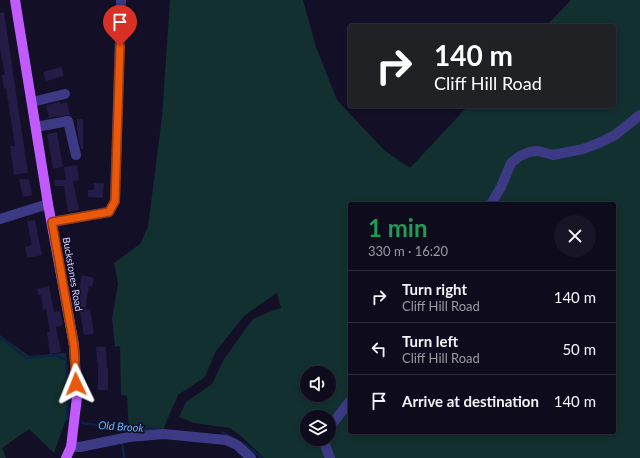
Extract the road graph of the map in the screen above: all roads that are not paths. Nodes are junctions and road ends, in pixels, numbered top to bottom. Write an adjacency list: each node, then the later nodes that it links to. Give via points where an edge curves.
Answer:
1 (15, 0): 4 (main road, Buckstones Road)
2 (121, 0): 11 (street, via 115,201 109,212)
3 (65, 94): 4 (street)
4 (32, 102): 6 (main road, Buckstones Road)
5 (640, 115): 8 (street, via 615,135 583,149 553,155 538,151 529,152 520,156 512,163)
6 (36, 127): 7 (street, via 68,122); 9 (main road, Buckstones Road)
7 (76, 155)
8 (492, 202)
9 (48, 204): 10 (street); 11 (main road, Buckstones Road)
10 (0, 219)
11 (52, 222): 15 (main road, Buckstones Road, via 74,346 77,397)
12 (348, 404): 13 (street)
13 (336, 419)
14 (326, 446): 18 (street)
15 (71, 447): 16 (main road, Buckstones Road); 17 (street, via 164,434 226,440 237,444)
16 (66, 458)
17 (251, 458)
18 (330, 458)

